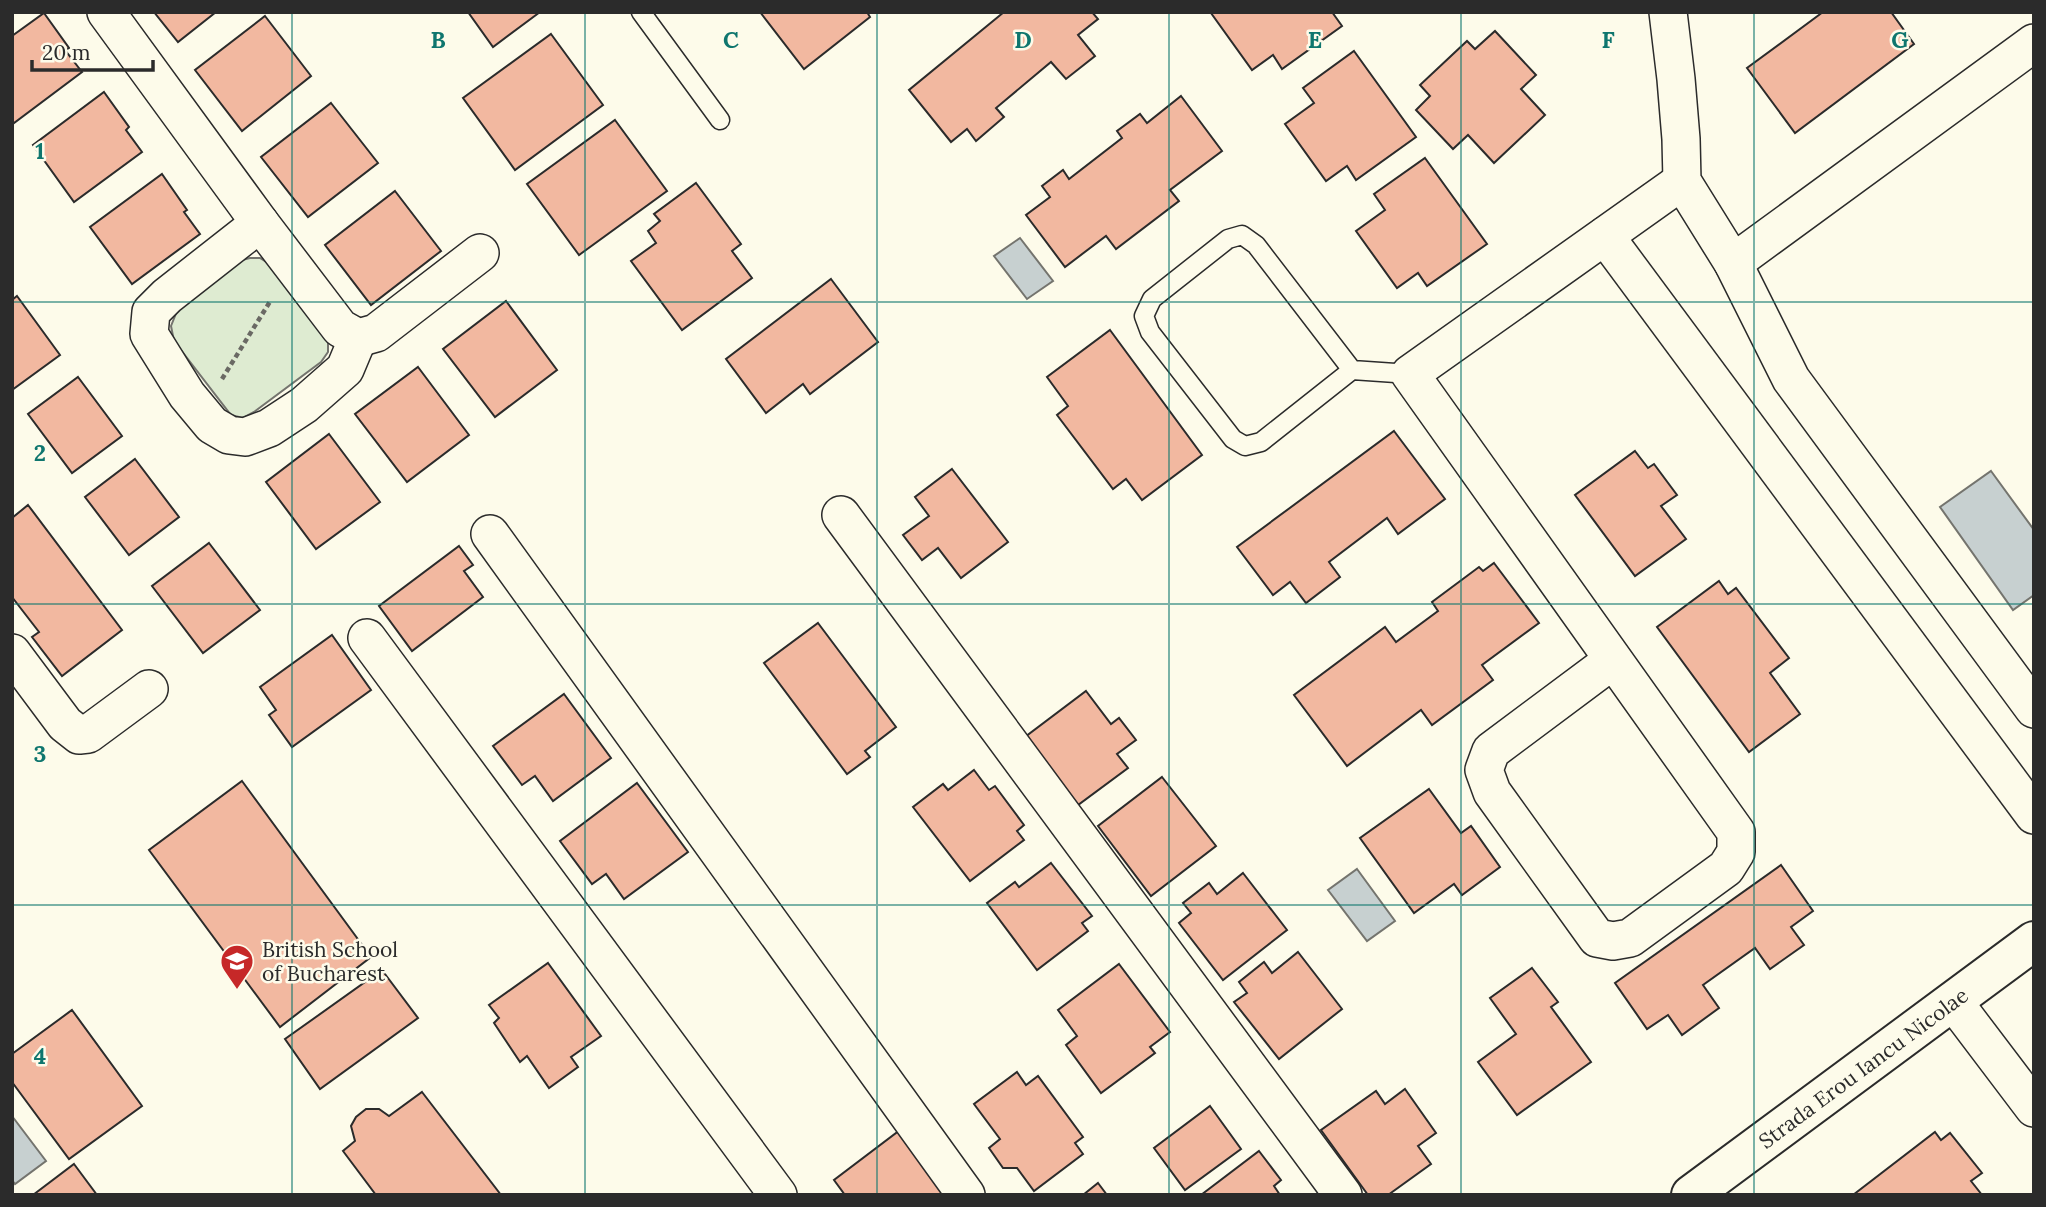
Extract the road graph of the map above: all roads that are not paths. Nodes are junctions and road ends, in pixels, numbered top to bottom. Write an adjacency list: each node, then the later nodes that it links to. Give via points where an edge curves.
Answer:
1 (106, 12): 7 (street)
2 (641, 12): 5 (lane)
3 (1668, 12): 6 (street)
4 (2034, 43): 10 (street)
5 (720, 120)
6 (1682, 181): 8 (street); 10 (street)
7 (260, 223): 11 (street, via 340,328); 11 (street, via 150,312 149,334 187,396 212,425 229,435 245,437 269,428 304,405 345,369)
8 (1605, 236): 13 (street); 21 (street)
9 (480, 253): 11 (street, via 376,333)
10 (1733, 263): 20 (street, via 1791,379)
11 (358, 338)
12 (1352, 370): 12 (lane, via 1256,244 1242,235 1228,239 1152,299 1144,316 1150,332 1233,439 1245,446 1261,442); 13 (lane)
13 (1410, 374): 18 (street)
14 (841, 515): 27 (street)
15 (491, 534): 26 (street)
16 (368, 638): 25 (street)
17 (12, 653): 19 (street, via 79,736)
18 (1613, 660): 18 (street, via 1736,832 1736,852 1726,868 1630,938 1613,941 1597,938 1492,792 1484,770 1491,751)
19 (149, 689)
20 (2034, 709)
21 (2034, 815)
22 (2034, 942): 23 (street, Strada Erou Iancu Nicolae)
23 (1953, 1001): 24 (street); 28 (street, Strada Erou Iancu Nicolae)
24 (2034, 1108)
25 (778, 1195)
26 (966, 1195)
27 (1343, 1195)
28 (1691, 1195)

